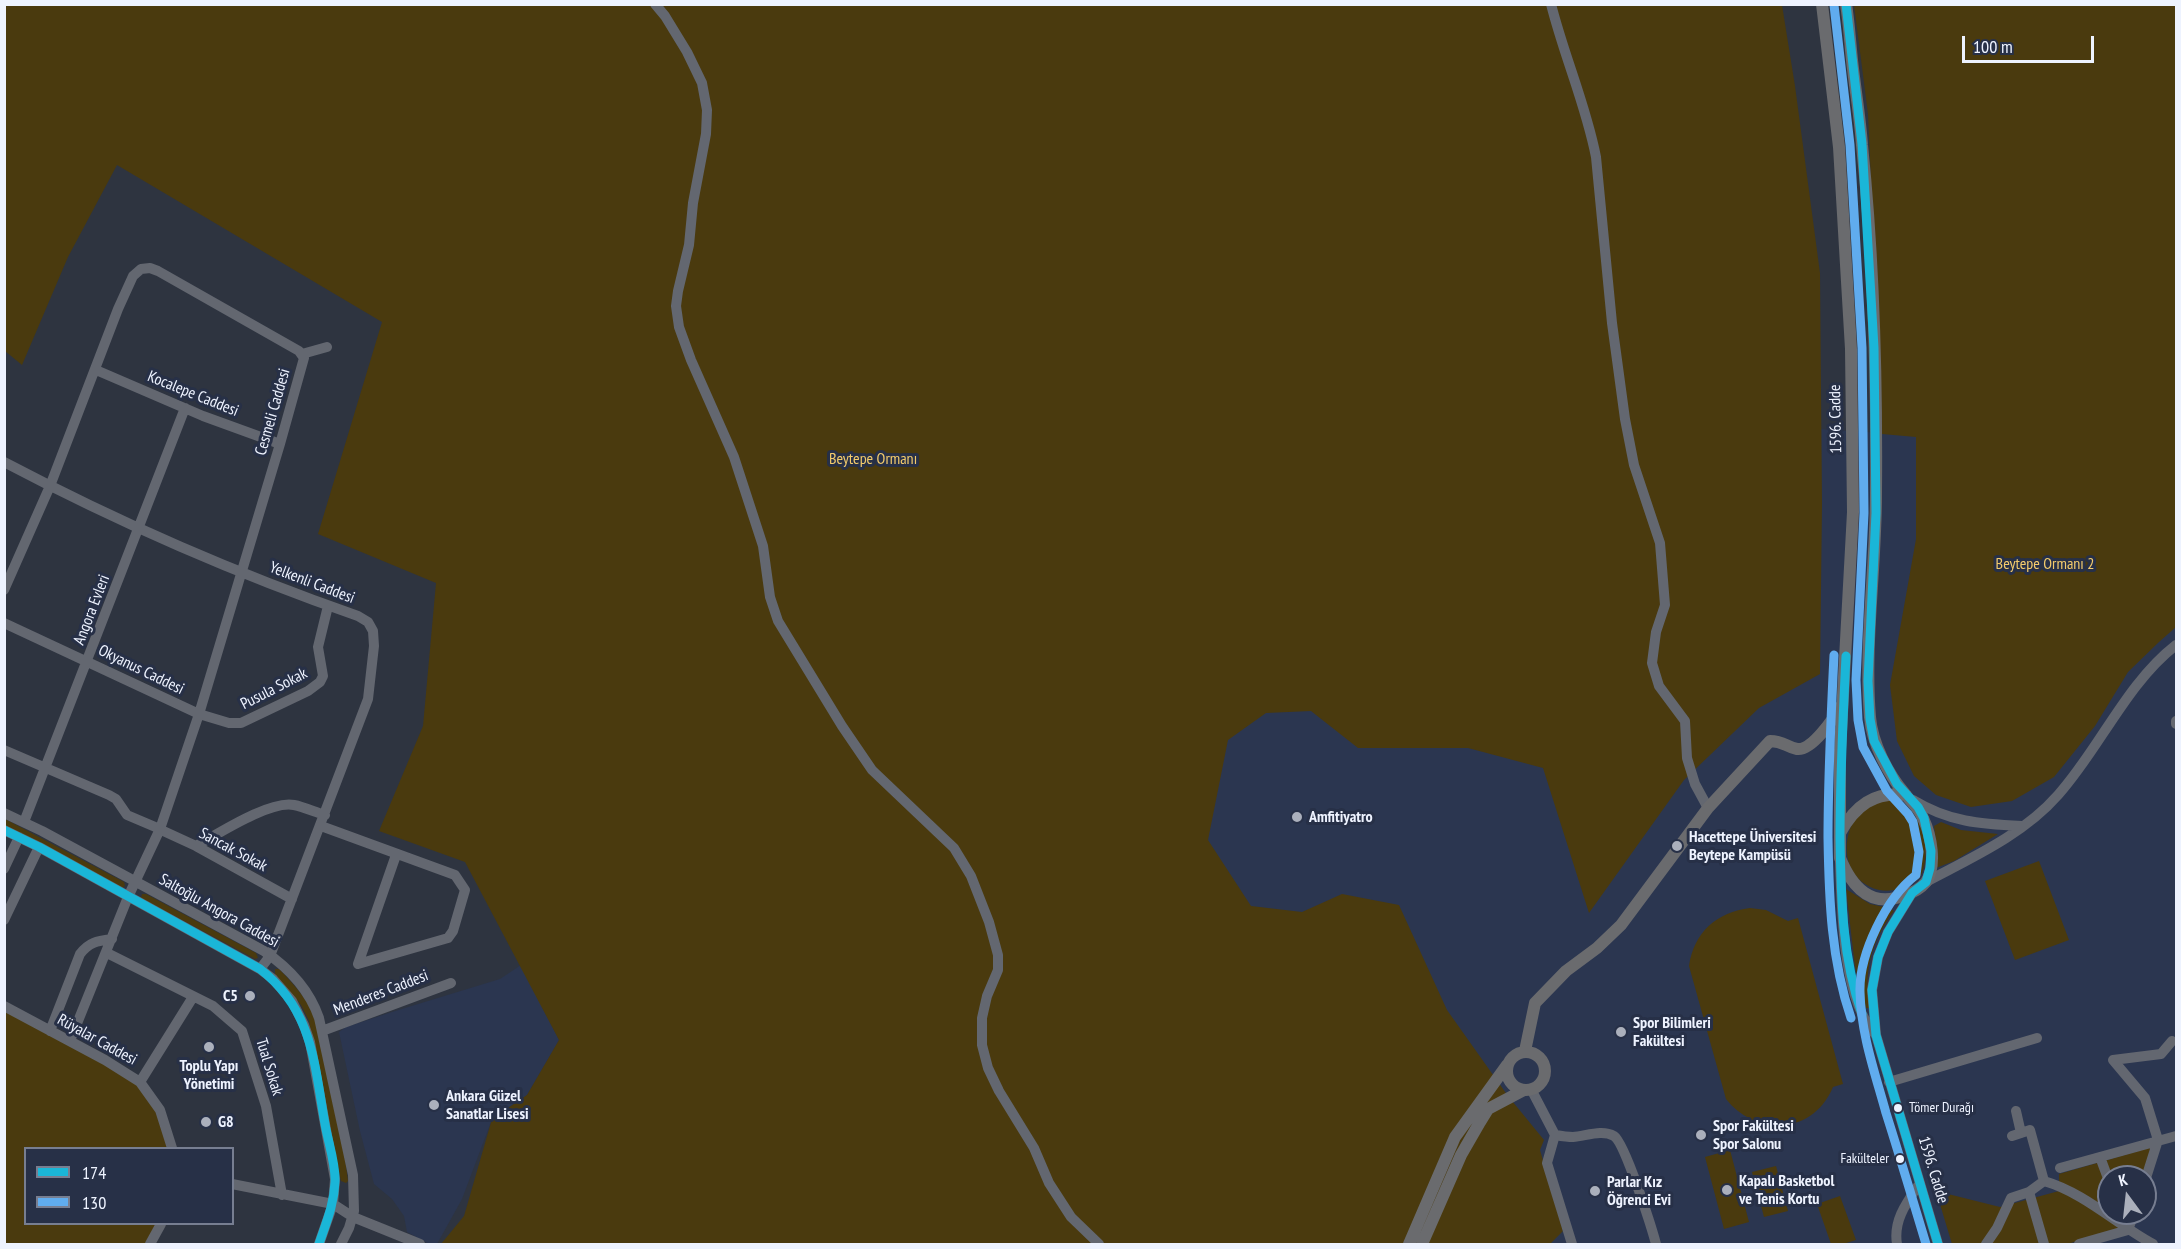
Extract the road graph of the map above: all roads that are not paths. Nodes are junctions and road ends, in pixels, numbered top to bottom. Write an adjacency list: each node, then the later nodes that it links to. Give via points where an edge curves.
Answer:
1 (655, 4): 85 (street, via 687,52 702,83 707,110 689,245 676,306 679,327 734,457 763,546 770,597 778,621 872,770 954,848 971,876 998,955 998,970 982,1018 982,1045 988,1068 1034,1148 1049,1183 1071,1217)
2 (1551, 4): 24 (street, via 1593,140 1625,419 1634,465 1660,543 1665,605 1656,632 1653,663 1659,686 1685,721 1687,758)
3 (1822, 4): 19 (main road, 1596. Cadde, via 1839,147 1851,349 1853,512)
4 (1846, 4): 23 (main road, via 1862,144 1875,348 1876,513 1868,681 1870,719 1874,741)
5 (327, 347): 6 (street)
6 (302, 354): 7 (street, Cesmeli Caddesi, via 150,267 133,276); 9 (street, Cesmeli Caddesi)
7 (96, 370): 8 (street, Kocalepe Caddesi); 11 (street, Cesmeli Caddesi)
8 (185, 408): 9 (street, Kocalepe Caddesi); 12 (street, Angora Evleri)
9 (280, 444): 13 (street, Cesmeli Caddesi)
10 (4, 462): 11 (street, Yelkenli Caddesi)
11 (50, 486): 12 (street, Yelkenli Caddesi); 14 (street, Cesmeli Caddesi)
12 (139, 528): 13 (street, Yelkenli Caddesi); 18 (street, Angora Evleri)
13 (242, 572): 15 (street, Yelkenli Caddesi); 20 (street, Cesmeli Caddesi)
14 (4, 590)
15 (328, 606): 20 (street, Pusula Sokak, via 318,646 323,676 320,682 241,723); 26 (street, Yelkenli Caddesi, via 368,622 374,646 368,699)
16 (4, 623): 18 (street, Okyanus Caddesi)
17 (2176, 645): 28 (street, via 2128,699 2056,798)
18 (88, 661): 20 (street, Okyanus Caddesi); 22 (street, Angora Evleri)
19 (1844, 700): 24 (main road, via 1833,720 1800,749 1770,741); 31 (main road, 1596. Cadde)
20 (199, 714): 29 (street, Cesmeli Caddesi)
21 (4, 750): 22 (street, Sancak Sokak)
22 (47, 767): 27 (street, Angora Evleri); 29 (street, Sancak Sokak, via 109,795 127,815)
23 (1905, 795): 28 (street, via 1925,808 1964,822); 31 (main road, via 1868,800 1854,811); 39 (main road, via 1918,807 1929,837 1931,860)
24 (1708, 808): 57 (main road, via 1621,925 1535,1003)
25 (4, 813): 27 (street, Saltoğlu Angora Caddesi)
26 (323, 821): 33 (street, via 292,804 275,806); 35 (street); 42 (street)
27 (24, 822): 38 (street, Saltoğlu Angora Caddesi)
28 (2022, 826): 39 (street, via 1982,854)
29 (160, 829): 33 (street, Sancak Sokak); 38 (street, Cesmeli Caddesi)
30 (4, 830): 32 (street, Saltoğlu Angora Caddesi)
31 (1840, 834): 36 (main road, 1596. Cadde)
32 (19, 837): 34 (street, Saltoğlu Angora Caddesi); 37 (street)
33 (196, 846): 42 (street, Sancak Sokak)
34 (39, 847): 41 (street, Saltoğlu Angora Caddesi); 43 (street)
35 (396, 855): 35 (street, via 364,951 358,964 438,942 453,931 465,890 460,880 455,874)
36 (1840, 858): 40 (main road, 1596. Cadde, via 1852,882 1868,895 1893,900); 53 (street, 1596. Cadde, via 1844,937 1854,993)
37 (4, 869)
38 (135, 881): 41 (street, Cesmeli Caddesi); 46 (street, Saltoğlu Angora Caddesi)
39 (1926, 882): 40 (main road, 1596. Cadde)
40 (1912, 893): 53 (street, 1596. Cadde, via 1878,957 1872,990)
41 (128, 897): 44 (street, Cesmeli Caddesi); 47 (street, Saltoğlu Angora Caddesi)
42 (292, 899): 46 (street)
43 (4, 920)
44 (112, 939): 45 (street, Cesmeli Caddesi); 51 (street, via 94,941 80,954)
45 (107, 953): 49 (street, Tual Sokak); 55 (street, Cesmeli Caddesi)
46 (270, 956): 47 (street); 52 (street, Saltoğlu Angora Caddesi, via 305,990)
47 (260, 969): 75 (street, Saltoğlu Angora Caddesi, via 287,994 307,1033 334,1170)
48 (451, 983): 52 (street, Menderes Caddesi)
49 (194, 997): 59 (street); 74 (street, Tual Sokak, via 227,1016 247,1040 266,1106)
50 (4, 1006): 51 (street, Rüyalar Caddesi)
51 (50, 1031): 55 (street, Rüyalar Caddesi)
52 (322, 1031): 76 (street, Saltoğlu Angora Caddesi, via 353,1175)
53 (1876, 1035): 60 (street, 1596. Cadde)
54 (2037, 1038): 60 (street)
55 (70, 1041): 59 (street, Rüyalar Caddesi)
56 (2172, 1041): 65 (street, via 2161,1054 2113,1060 2145,1098)
57 (1525, 1051): 58 (main road, via 1512,1057); 61 (main road, via 1537,1054 1545,1071 1541,1083)
58 (1507, 1065): 61 (main road, via 1509,1080 1518,1089); 86 (main road, via 1455,1137)
59 (140, 1082): 66 (street, Rüyalar Caddesi, via 160,1110)
60 (1889, 1082): 71 (street, 1596. Cadde)
61 (1528, 1090): 63 (street); 87 (main road, via 1488,1109 1461,1155)
62 (2016, 1111): 70 (street, via 2017,1134 2030,1130)
63 (1555, 1136): 88 (street, via 1547,1163); 89 (street, via 1602,1133 1618,1139)
64 (2176, 1136): 65 (street)
65 (2158, 1140): 67 (street); 69 (street)
66 (171, 1147)
67 (2100, 1157): 68 (street); 70 (street)
68 (2103, 1165)
69 (2150, 1165)
70 (2049, 1173): 73 (street); 80 (street, via 2057,1185 2085,1199)
71 (1920, 1183): 90 (street, via 1904,1206 1895,1232); 91 (street, 1596. Cadde)
72 (234, 1184): 74 (street)
73 (2029, 1192): 92 (street, via 2011,1198); 93 (street)
74 (282, 1195): 75 (street)
75 (333, 1204): 76 (street); 83 (street, Saltoğlu Angora Caddesi)
76 (353, 1217): 81 (street); 84 (street, Saltoğlu Angora Caddesi)
77 (160, 1225): 82 (street)
78 (2125, 1225): 80 (street)
79 (2129, 1225): 80 (street)
80 (2127, 1230): 94 (street); 95 (street)
81 (416, 1244)
82 (150, 1245)
83 (320, 1245)
84 (341, 1245)
85 (1099, 1245)
86 (1409, 1245)
87 (1422, 1245)
88 (1572, 1245)
89 (1656, 1245)
90 (1897, 1245)
91 (1938, 1245)
92 (1986, 1245)
93 (2044, 1245)
94 (2079, 1245)
95 (2153, 1245)

